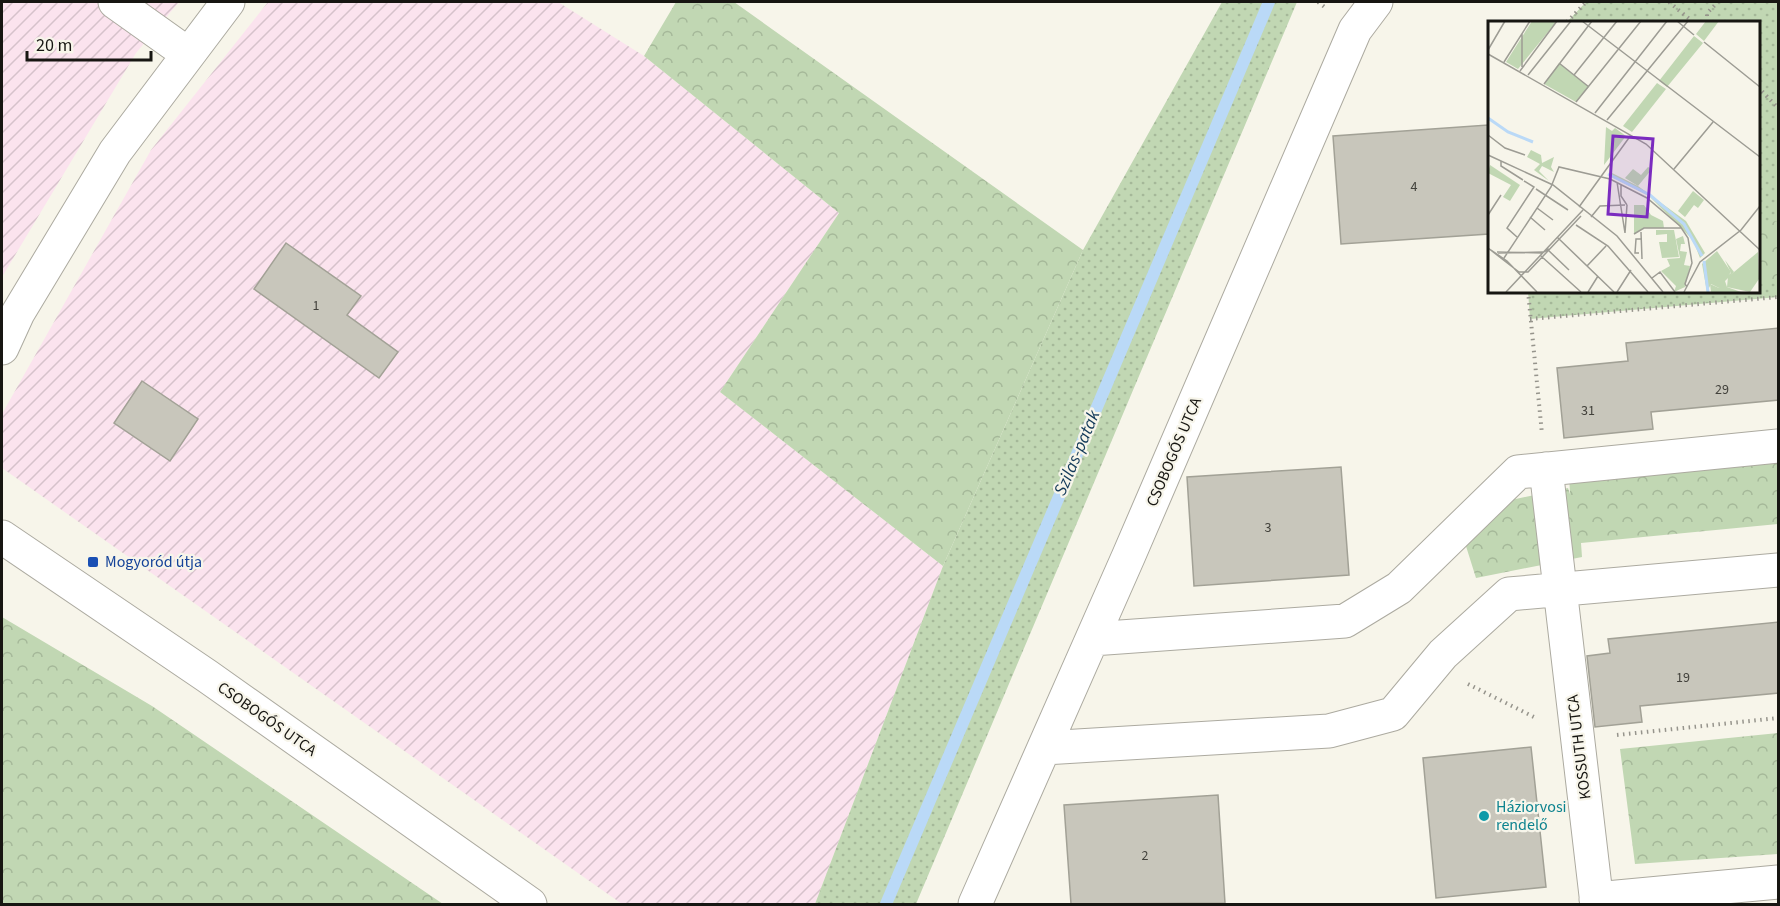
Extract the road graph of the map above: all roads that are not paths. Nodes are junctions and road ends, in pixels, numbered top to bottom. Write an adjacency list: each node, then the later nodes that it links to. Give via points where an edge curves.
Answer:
1 (117, 2): 4 (street)
2 (228, 2): 4 (street)
3 (1376, 2): 11 (street, CSOBOGÓS UTCA, via 1355,30)
4 (188, 54): 5 (street, via 115,152 18,313)
5 (2, 348)
6 (1779, 446): 7 (street)
7 (1546, 469): 10 (street, KOSSUTH UTCA); 11 (street, via 1518,472 1399,588 1345,621)
8 (2, 537): 15 (street, CSOBOGÓS UTCA)
9 (1779, 570): 10 (street)
10 (1558, 589): 12 (street, via 1509,594 1443,654 1393,714 1329,731); 14 (street, KOSSUTH UTCA)
11 (1092, 639): 12 (street, CSOBOGÓS UTCA)
12 (1044, 748): 16 (street, CSOBOGÓS UTCA)
13 (1779, 882): 14 (street)
14 (1596, 902)
15 (530, 904)
16 (975, 904)

